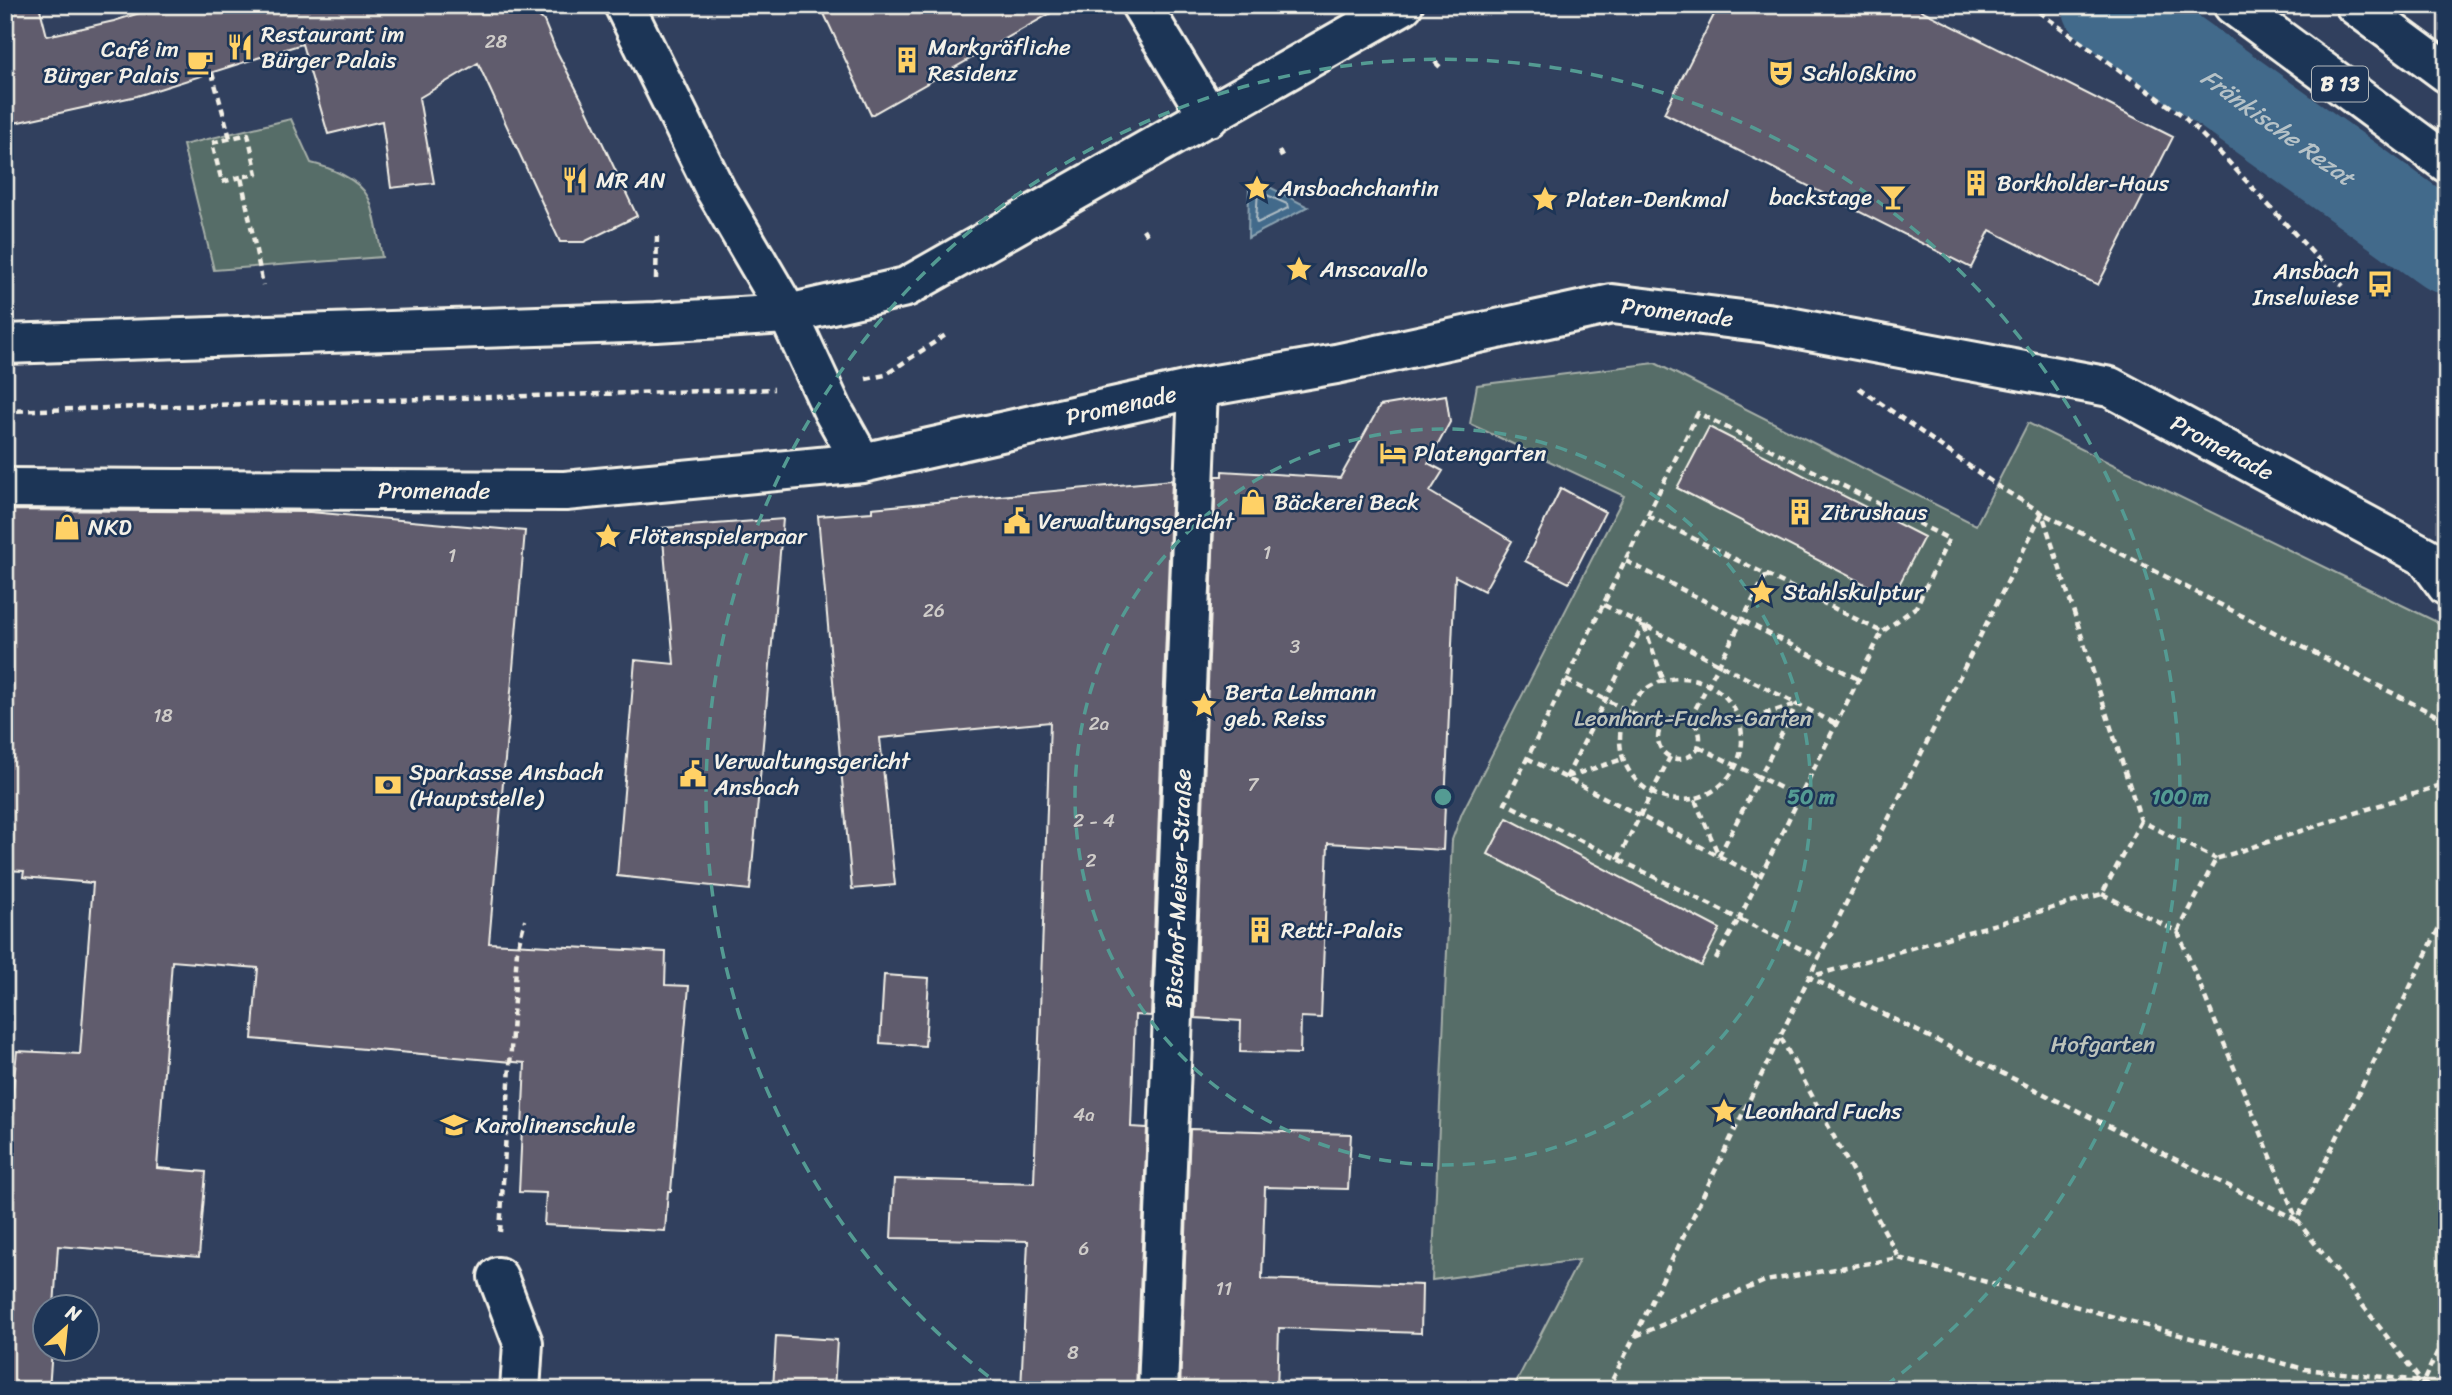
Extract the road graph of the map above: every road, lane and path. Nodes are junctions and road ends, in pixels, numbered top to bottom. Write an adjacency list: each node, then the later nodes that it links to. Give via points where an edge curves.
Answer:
1 (624, 5): 21 (street, via 716,191)
2 (1141, 5): 11 (street)
3 (1403, 5): 11 (street)
4 (2029, 5): 20 (path, via 2182,115)
5 (2233, 5): 15 (street, B 13)
6 (2354, 5): 10 (street)
7 (1435, 62): 8 (path)
8 (1440, 67)
9 (212, 72): 12 (path)
10 (2447, 73)
11 (1209, 117): 21 (street, via 906,287)
12 (230, 138): 16 (path, via 248,134 257,173); 16 (path, via 212,143 222,182)
13 (1279, 151): 14 (path)
14 (1283, 159)
15 (2447, 163)
16 (241, 177): 19 (path)
17 (1143, 229): 18 (path)
18 (1148, 237)
19 (263, 285)
20 (2343, 286)
21 (788, 314): 23 (street); 25 (street)
22 (947, 334): 25 (path, via 885,375)
23 (5, 344)
24 (1854, 385): 30 (path)
25 (822, 388): 27 (path); 28 (street)
26 (1198, 388): 28 (street, Promenade); 34 (street, Promenade, via 1336,364 1612,303 1767,323 2110,387 2426,558); 85 (street, Bischof-Meiser-Straße)
27 (5, 411)
28 (862, 463): 29 (street, Promenade, via 565,491)
29 (5, 488)
30 (2042, 513): 49 (path); 64 (path); 74 (path)
31 (1648, 516): 32 (path); 33 (path); 38 (path, via 1698,413 1948,539 1916,607)
32 (1626, 561): 35 (path); 36 (path)
33 (1766, 575): 36 (path); 38 (path)
34 (2447, 586)
35 (1604, 605): 37 (path); 42 (path)
36 (1743, 619): 39 (path); 41 (path)
37 (1643, 625): 39 (path); 40 (path); 44 (path)
38 (1882, 632): 41 (path)
39 (1719, 664): 43 (path); 45 (path)
40 (1663, 679): 43 (path, via 1687,677); 46 (path, via 1636,696)
41 (1858, 679): 50 (path)
42 (1566, 680): 44 (path); 54 (path)
43 (1709, 684): 47 (path); 48 (path, via 1724,693)
44 (1606, 701): 46 (path); 58 (path)
45 (1797, 704): 48 (path); 50 (path); 57 (path)
46 (1628, 711): 51 (path); 55 (path, via 1620,734)
47 (1690, 719): 51 (path, via 1677,716); 52 (path, via 1699,732)
48 (1741, 721): 56 (path, via 1744,746)
49 (2447, 721)
50 (1836, 724): 61 (path)
51 (1660, 727): 53 (path, via 1659,744)
52 (1699, 747): 53 (path, via 1686,758); 56 (path)
53 (1670, 757): 60 (path)
54 (1527, 758): 58 (path); 66 (path, via 1505,803)
55 (1623, 759): 58 (path); 60 (path, via 1640,785)
56 (1735, 765): 57 (path); 62 (path, via 1719,789)
57 (1760, 777): 61 (path); 65 (path)
58 (1566, 778): 63 (path)
59 (2447, 783): 67 (path)
60 (1653, 792): 62 (path, via 1674,800); 63 (path)
61 (1799, 797): 68 (path)
62 (1695, 800): 65 (path)
63 (1640, 815): 65 (path); 66 (path)
64 (2141, 821): 67 (path); 69 (path)
65 (1719, 856): 68 (path)
66 (1618, 859): 71 (path)
67 (2216, 859): 73 (path)
68 (1760, 877): 71 (path)
69 (2102, 894): 73 (path); 76 (path)
70 (2447, 911): 78 (path)
71 (1739, 919): 74 (path); 75 (path)
72 (525, 920): 80 (path, via 517,950)
73 (2178, 932): 78 (path)
74 (1818, 957): 76 (path)
75 (1716, 959)
76 (1809, 977): 77 (path); 78 (path)
77 (1781, 1037): 79 (path); 82 (path)
78 (2297, 1220): 83 (path)
79 (1899, 1258): 82 (path, via 1765,1281); 83 (path, via 2304,1369)
80 (498, 1276): 84 (street, via 523,1343)
81 (2447, 1332): 83 (path)
82 (1635, 1336): 86 (path)
83 (2421, 1381): 87 (path); 88 (path)
84 (520, 1390)
85 (1158, 1390)
86 (1607, 1390)
87 (2419, 1390)
88 (2438, 1390)

